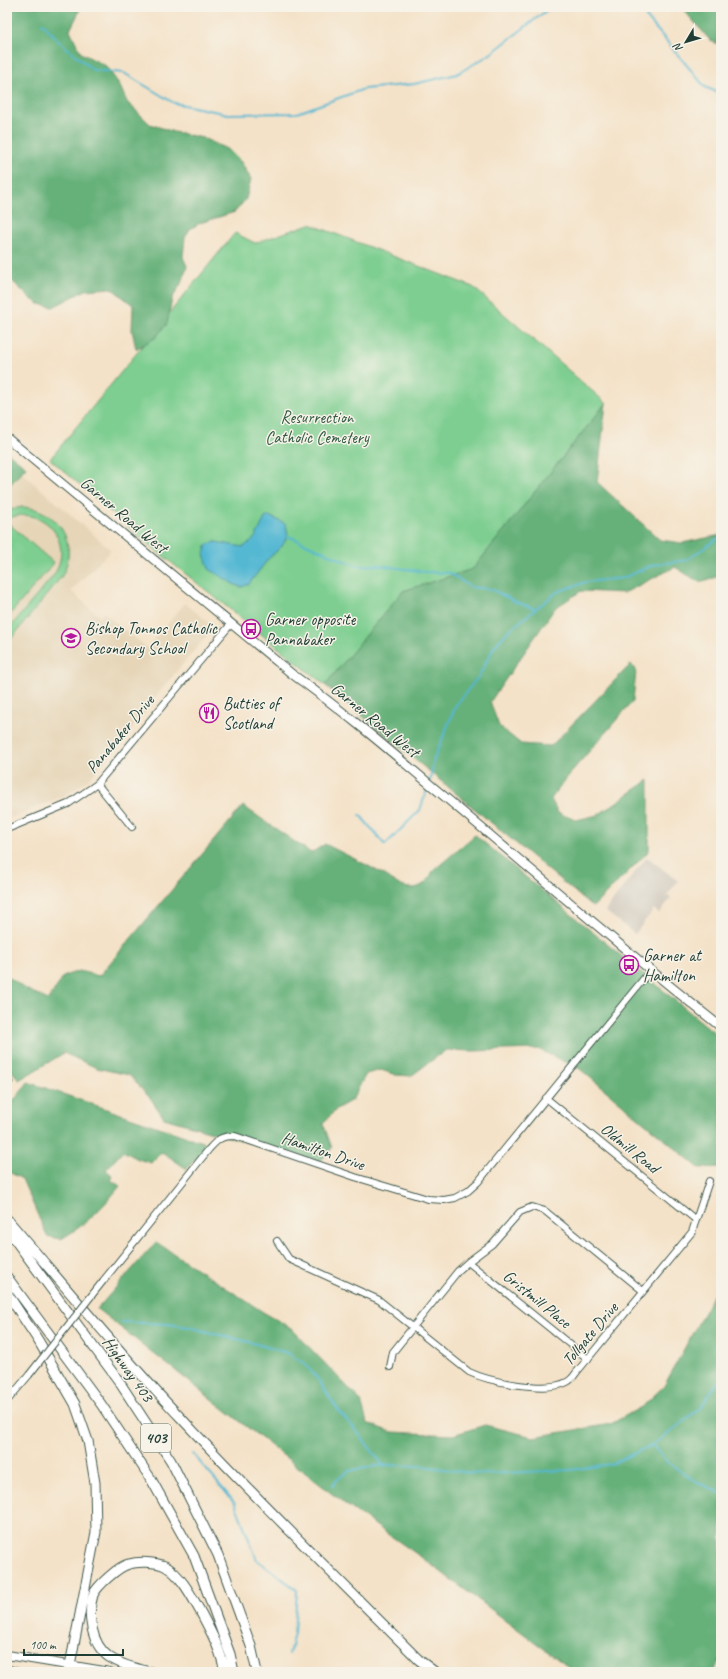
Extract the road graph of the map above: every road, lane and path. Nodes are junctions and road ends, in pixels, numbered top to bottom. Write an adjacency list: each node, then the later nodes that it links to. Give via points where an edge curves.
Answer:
1 (7, 438): 2 (main road, Garner Road West)
2 (231, 624): 3 (street, Panabaker Drive); 6 (main road, Garner Road West, via 371,735)
3 (97, 784): 4 (street); 5 (street, Panabaker Drive, via 68,804)
4 (132, 827)
5 (7, 829)
6 (650, 970): 7 (main road, Garner Road West); 8 (street, Hamilton Drive)
7 (721, 1027)
8 (546, 1098): 11 (street, Oldmill Road); 21 (street, Hamilton Drive, bridge, via 475,1186 460,1196 444,1200 422,1197 235,1136 224,1136 209,1149)
9 (710, 1181): 11 (street, Tollgate Drive)
10 (7, 1219): 33 (highway, via 117,1349 180,1418 288,1530 419,1660)
11 (696, 1220): 16 (street, Tollgate Drive, via 692,1232)
12 (7, 1229): 22 (highway, Highway 403 / 403, via 118,1380 172,1462 218,1555)
13 (278, 1241): 18 (street, Tollgate Drive, via 289,1259 379,1300)
14 (468, 1262): 16 (street, via 492,1244 520,1212 536,1207 545,1211); 18 (street); 19 (street, Gristmill Place)
15 (7, 1277): 30 (highway, 403, via 101,1404 151,1478 194,1556 230,1654)
16 (644, 1291): 19 (street, Tollgate Drive)
17 (7, 1293): 24 (highway, via 75,1404 88,1441 95,1483 96,1532)
18 (412, 1326): 19 (street, Tollgate Drive, via 469,1372 525,1386 536,1387 567,1382); 20 (street, via 393,1352)
19 (588, 1359)
20 (390, 1367)
21 (7, 1401)
22 (251, 1646): 31 (highway, Highway 403 / 403); 32 (highway)
23 (7, 1655): 24 (main road)
24 (70, 1665): 27 (main road)
25 (7, 1670): 26 (highway)
26 (15, 1672)
27 (110, 1672)
28 (151, 1672): 29 (highway, via 122,1664 108,1656 97,1644 91,1625 93,1594 103,1582 128,1564 143,1562 164,1566 179,1577 212,1634)
29 (225, 1672)
30 (234, 1672)
31 (257, 1672)
32 (260, 1672)
33 (435, 1672)

